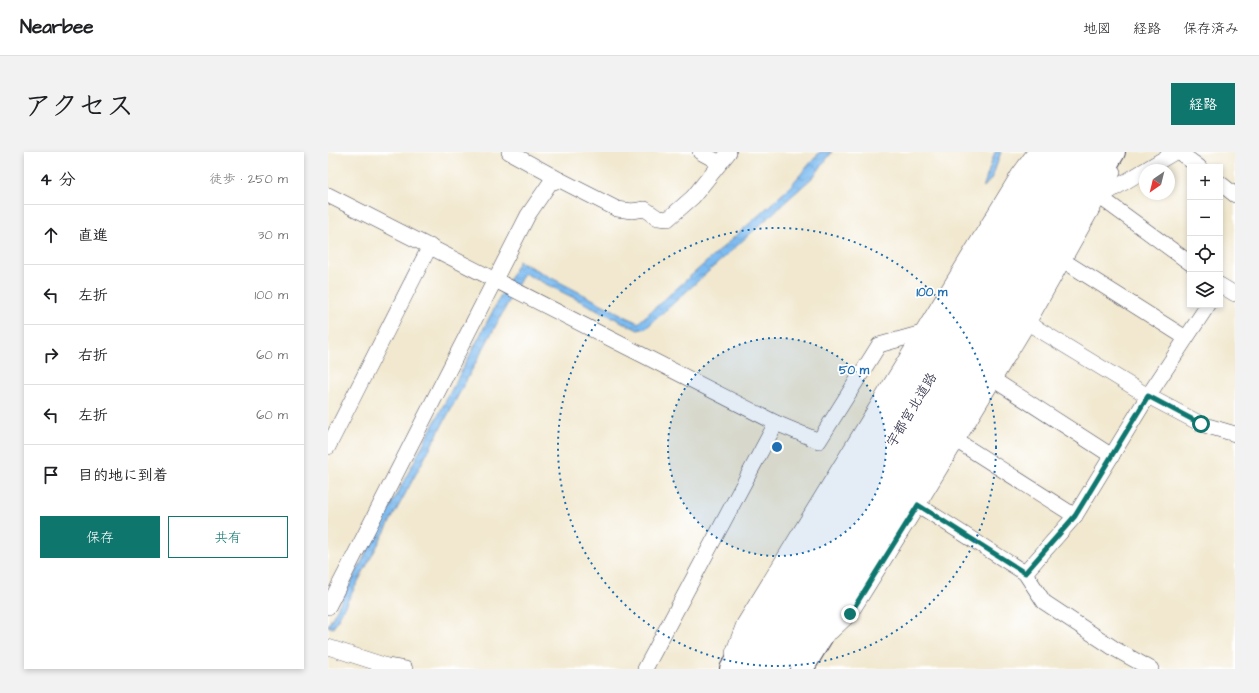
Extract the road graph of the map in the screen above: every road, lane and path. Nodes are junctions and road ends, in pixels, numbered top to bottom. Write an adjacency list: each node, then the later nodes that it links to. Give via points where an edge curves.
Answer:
1 (509, 152): 13 (street)
2 (700, 152): 11 (street)
3 (1035, 152): 26 (street)
4 (1053, 152): 45 (highway)
5 (1070, 152): 46 (highway, 宇都宮北道路)
6 (1094, 152): 47 (highway, 宇都宮北道路)
7 (1114, 152): 39 (highway)
8 (1124, 152): 17 (street)
9 (1175, 152): 17 (street)
10 (1179, 152): 12 (street)
11 (725, 158): 13 (street, via 693,197 668,219 658,218 645,209 617,209)
12 (1195, 164)
13 (560, 180): 21 (street, via 550,183 528,214)
14 (1223, 185): 15 (street)
15 (1235, 194)
16 (328, 195): 18 (street)
17 (1100, 197): 19 (street); 20 (street)
18 (430, 246): 21 (street); 33 (street)
19 (1064, 261): 25 (street); 27 (street)
20 (1187, 261)
21 (495, 280): 30 (street); 38 (street)
22 (1223, 287): 23 (street)
23 (1235, 294)
24 (1206, 308): 27 (street)
25 (1028, 323): 28 (street); 29 (street)
26 (922, 333): 30 (street, via 879,345 819,441); 44 (street, via 744,624)
27 (1186, 338): 29 (street)
28 (994, 380): 32 (street); 34 (street)
29 (1148, 396): 31 (street, via 1201,424); 34 (street)
30 (776, 422): 43 (street)
31 (1235, 434)
32 (957, 441): 35 (street); 36 (street)
33 (328, 447)
34 (1112, 456): 36 (street)
35 (918, 505): 37 (street); 39 (street, via 850,614)
36 (1075, 516): 37 (street)
37 (1025, 573): 49 (street, via 1044,602 1115,649)
38 (328, 607)
39 (816, 645): 48 (highway)
40 (328, 647): 41 (street)
41 (389, 668): 42 (street)
42 (405, 669)
43 (645, 669)
44 (727, 669)
45 (731, 669)
46 (754, 669)
47 (778, 669)
48 (802, 669)
49 (1151, 669)

